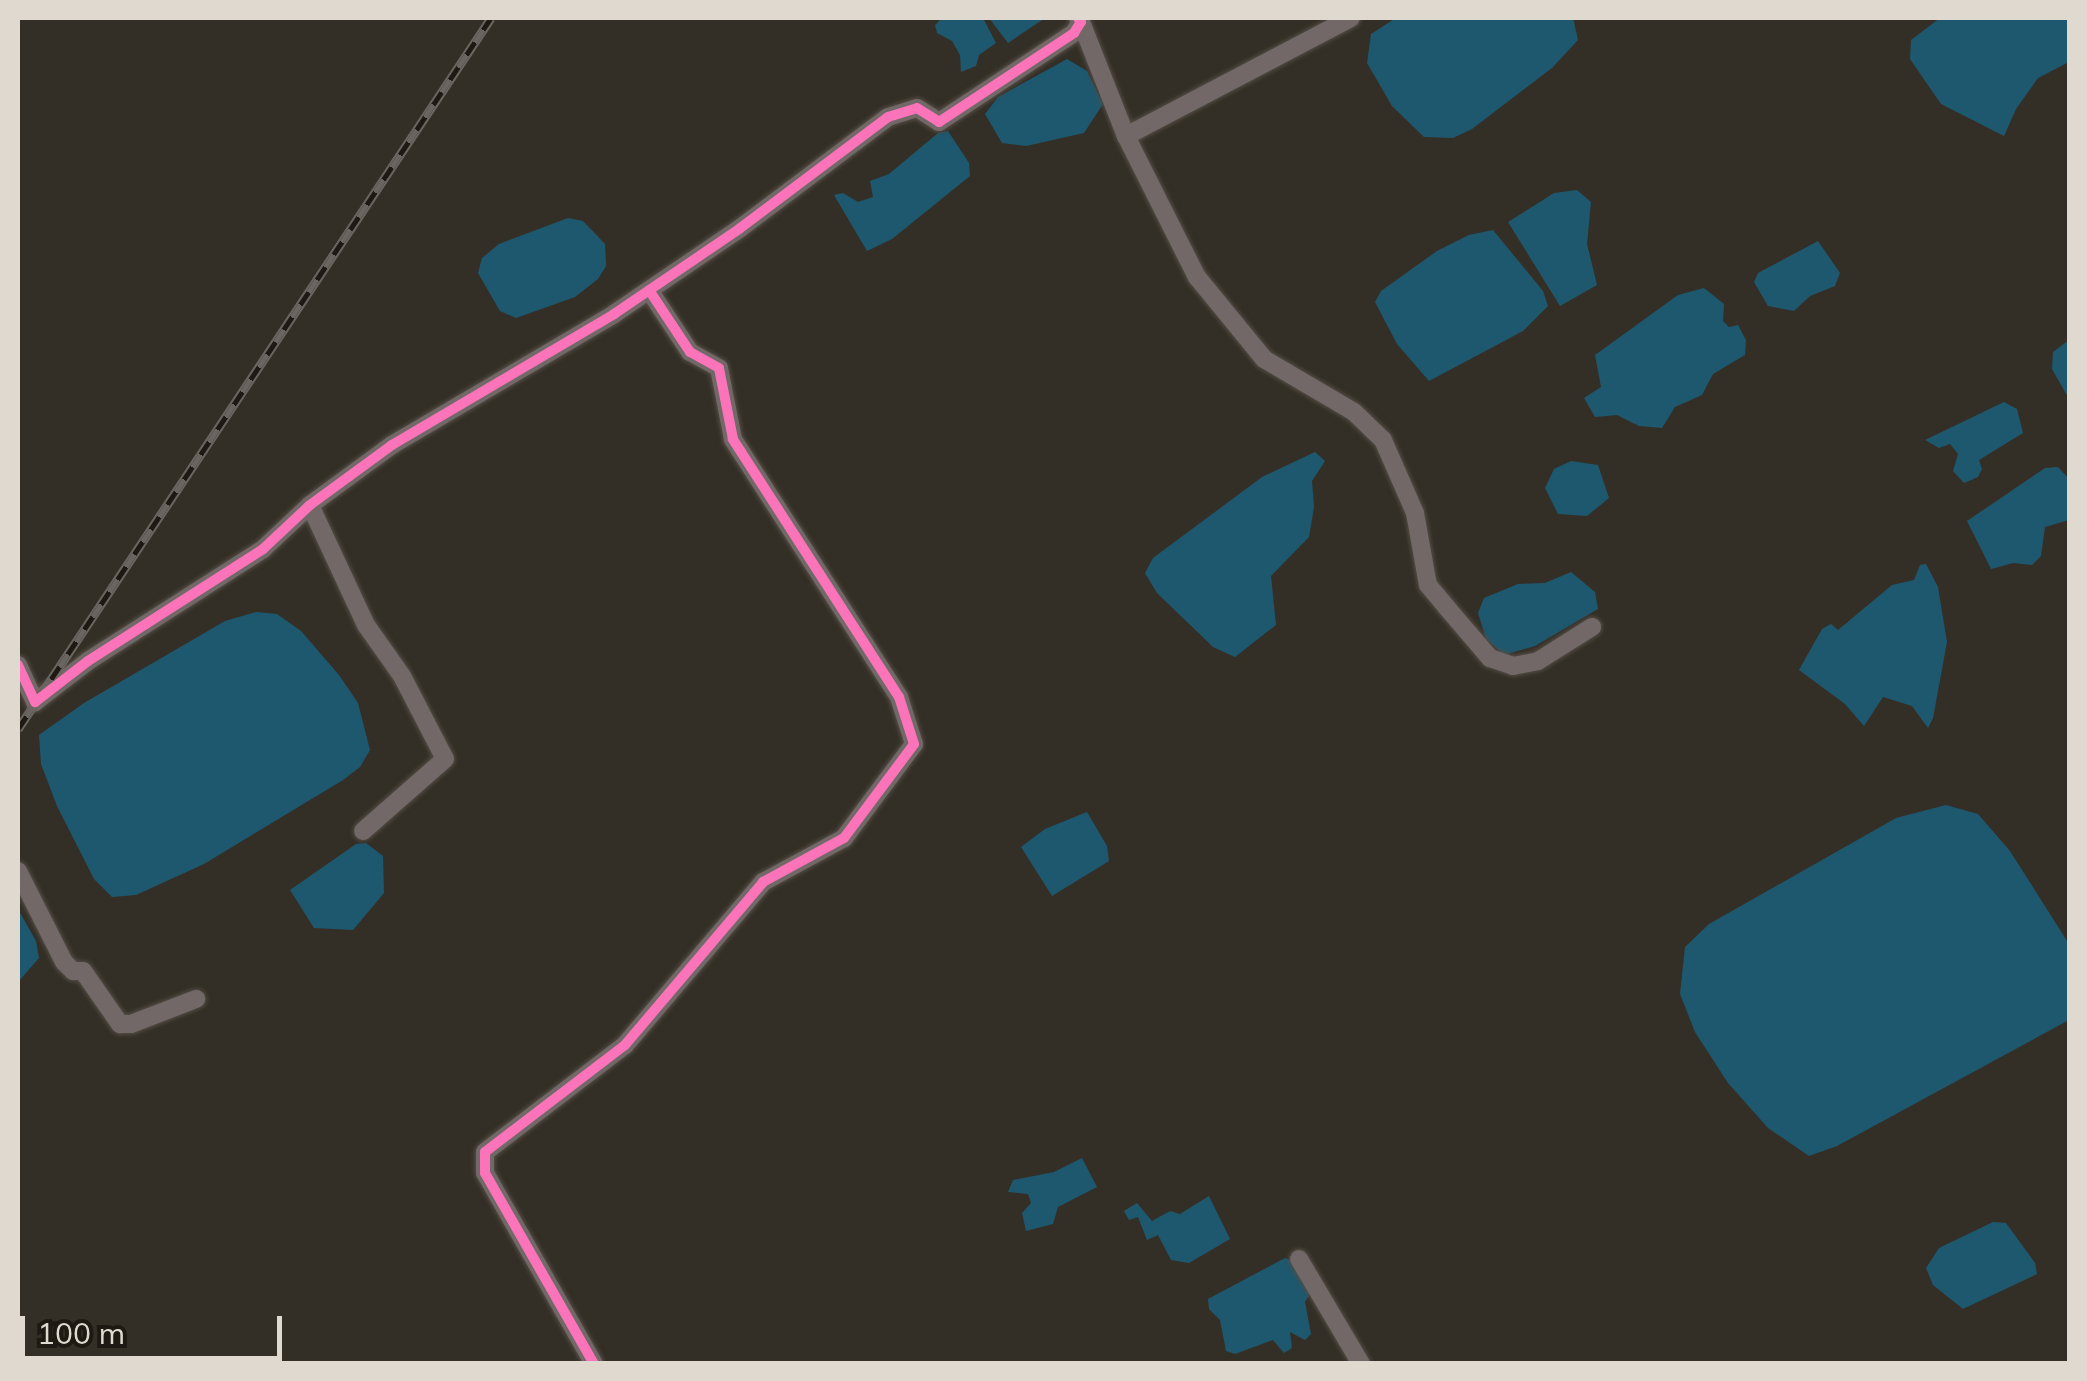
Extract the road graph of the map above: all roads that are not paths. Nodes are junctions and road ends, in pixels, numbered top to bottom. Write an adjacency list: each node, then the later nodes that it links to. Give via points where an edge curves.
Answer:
1 (1351, 18): 3 (street)
2 (1079, 20): 3 (street); 4 (street, via 1074,33 1036,61 939,122 918,108 888,116)
3 (1126, 136): 6 (street, via 1197,276 1235,328 1264,359 1354,412 1383,440 1415,512 1428,585 1490,658 1513,666 1538,662)
4 (649, 290): 5 (street, via 392,445); 12 (street, via 690,352 719,368 733,439 899,696 914,744 844,838 763,882 625,1045 485,1152 485,1173)
5 (310, 505): 7 (street, via 263,549 35,702); 8 (street, via 366,625 446,759)
6 (1592, 627)
7 (18, 664)
8 (363, 831)
9 (18, 872): 10 (street, via 64,962 83,972 120,1024)
10 (196, 999)
11 (1298, 1260): 13 (street)
12 (594, 1364)
13 (1361, 1364)

